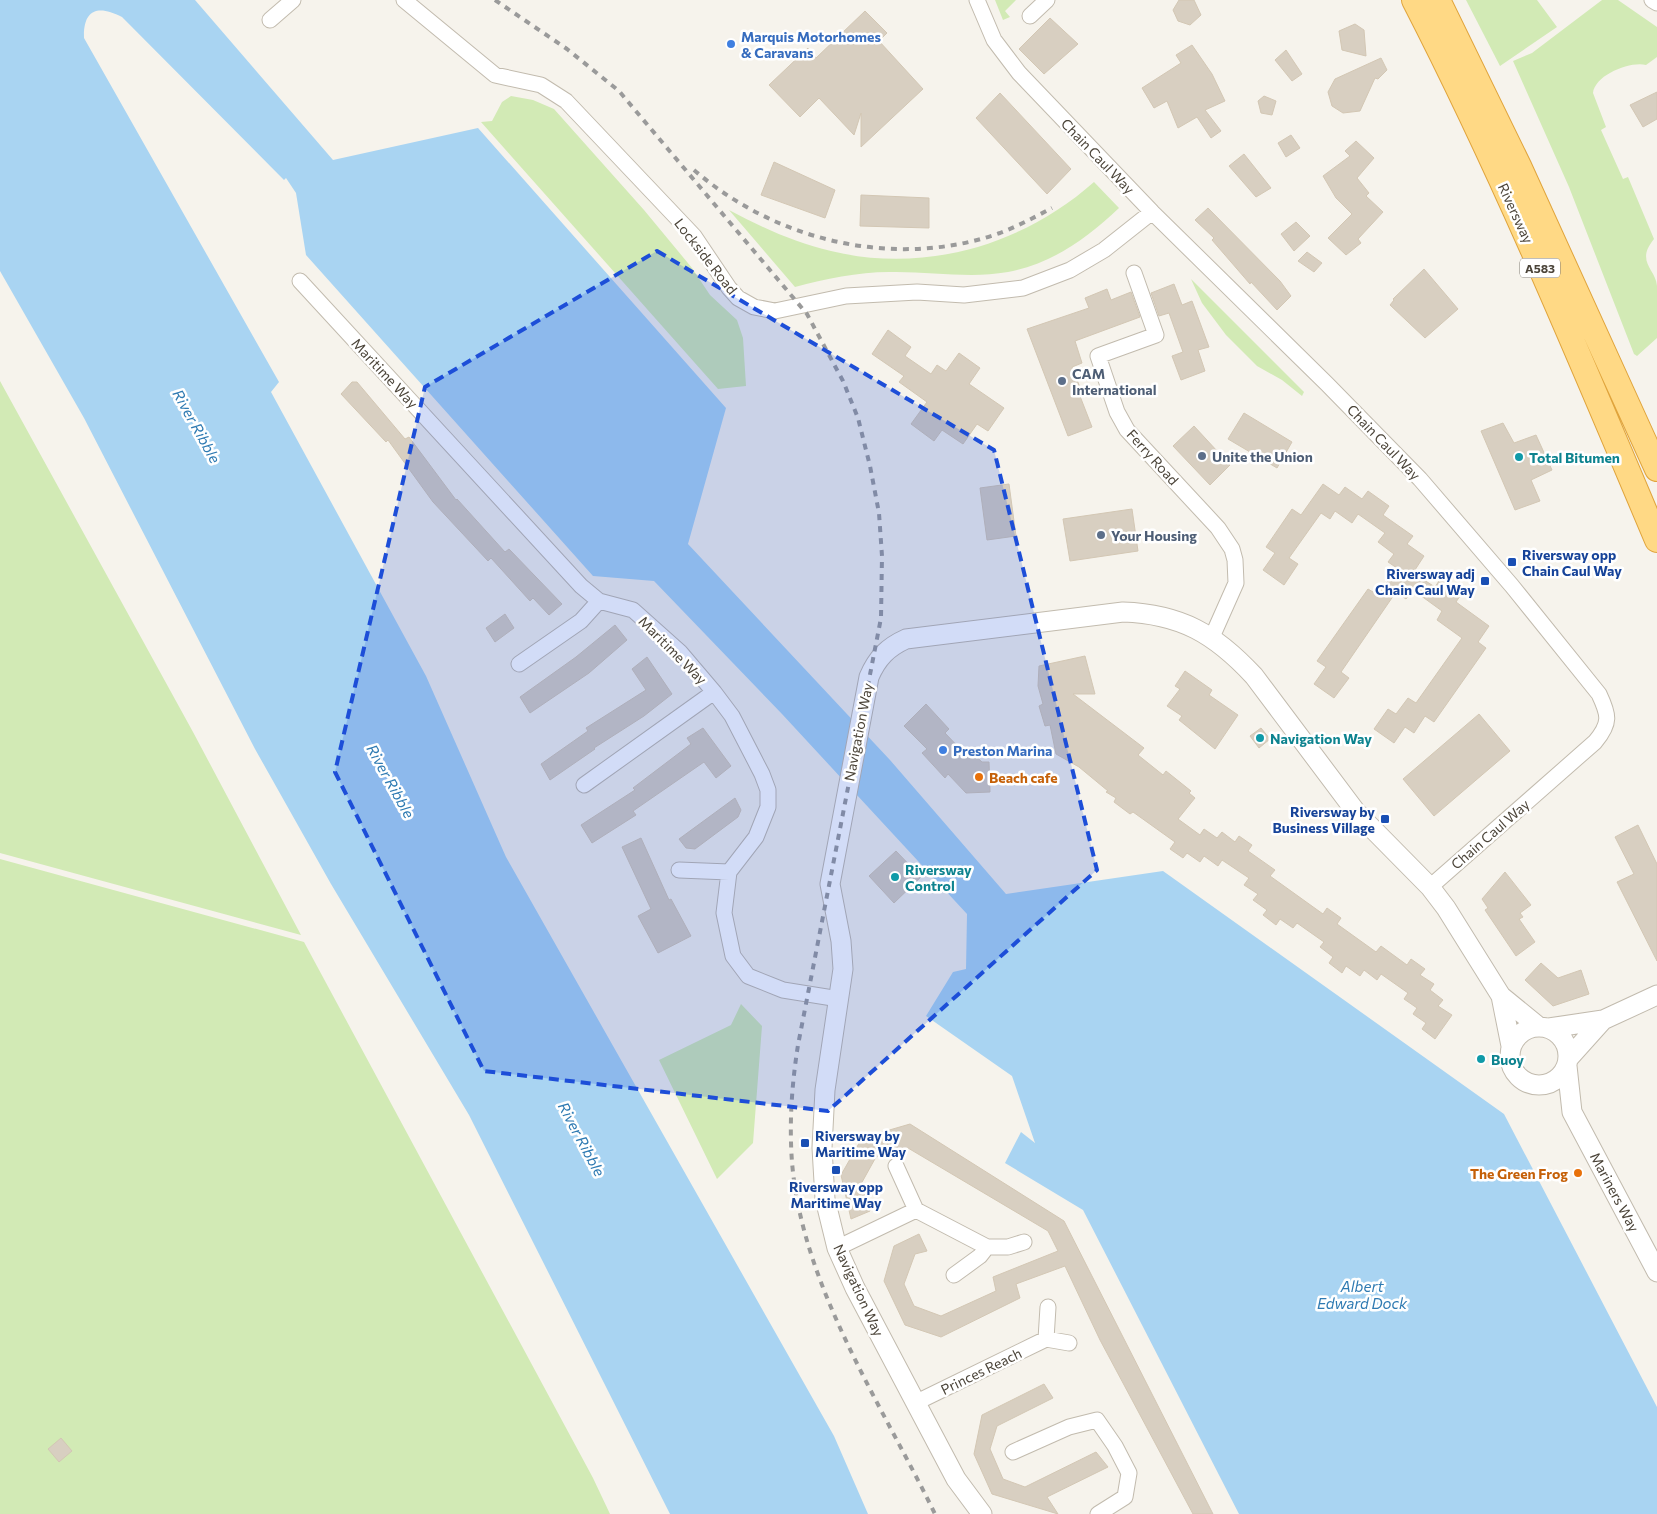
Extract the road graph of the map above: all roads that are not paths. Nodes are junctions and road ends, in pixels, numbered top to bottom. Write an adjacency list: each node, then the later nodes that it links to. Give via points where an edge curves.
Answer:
1 (293, 0): 10 (street)
2 (404, 0): 11 (street, Lockside Road, via 495,75 541,85 566,102 694,236 738,298 754,307 775,311 846,296 917,292 964,295 1023,288 1078,265 1104,250)
3 (977, 0): 11 (street, Chain Caul Way, via 994,40 1019,73)
4 (1047, 0): 9 (street)
5 (1414, 0): 15 (highway, Riversway / A583, via 1529,240)
6 (1438, 0): 14 (highway, Riversway / A583, via 1519,166)
7 (1652, 0): 8 (street)
8 (1657, 3)
9 (1030, 16)
10 (270, 20)
11 (1152, 212): 23 (street, Chain Caul Way, via 1420,479 1572,659 1599,694 1607,711 1606,728 1595,742)
12 (1134, 272): 17 (street, Ferry Road, via 1156,336 1098,356 1117,412 1127,430 1218,528 1232,549 1236,583)
13 (300, 281): 16 (street, Maritime Way, via 581,586)
14 (1657, 469)
15 (1657, 540)
16 (599, 601): 18 (street, via 581,621); 19 (street, Maritime Way, via 634,610 680,652)
17 (1212, 637): 23 (street, Navigation Way, via 1254,676 1356,812); 26 (street, Navigation Way, via 1165,618 1123,612 906,639 892,645 874,665 863,704 830,884 841,941 843,969)
18 (519, 664)
19 (714, 692): 20 (street); 22 (street, Maritime Way, via 748,745 768,790 768,807 756,837)
20 (584, 785)
21 (679, 870): 22 (street)
22 (730, 872): 26 (street, Maritime Way, via 724,913 733,956 748,976 783,990)
23 (1430, 887): 25 (street, Navigation Way, via 1461,929)
24 (1657, 995): 27 (street)
25 (1500, 996): 28 (street, Navigation Way); 29 (street, Navigation Way)
26 (839, 999): 37 (street, Navigation Way, via 825,1090 822,1148 825,1199)
27 (1604, 1020): 28 (street); 30 (street)
28 (1544, 1028): 29 (street, via 1522,1032); 30 (street, via 1564,1040)
29 (1511, 1046): 31 (street, via 1513,1071)
30 (1567, 1063): 31 (street, via 1554,1082); 32 (street, Mariners Way)
31 (1534, 1086): 32 (street, Mariners Way)
32 (1572, 1112): 38 (street, Mariners Way)
33 (896, 1166): 34 (street)
34 (916, 1210): 36 (street); 37 (street)
35 (1024, 1242): 36 (street, via 1008,1247)
36 (987, 1247): 39 (street)
37 (837, 1248): 43 (street, Navigation Way)
38 (1657, 1272)
39 (954, 1275)
40 (1048, 1307): 41 (street)
41 (1046, 1339): 42 (street); 43 (street, Princes Reach)
42 (1070, 1343)
43 (915, 1403): 45 (street, Navigation Way, via 956,1479)
44 (1013, 1452): 46 (street, via 1069,1427 1097,1420 1129,1473 1125,1497)
45 (982, 1514)
46 (1098, 1514)

